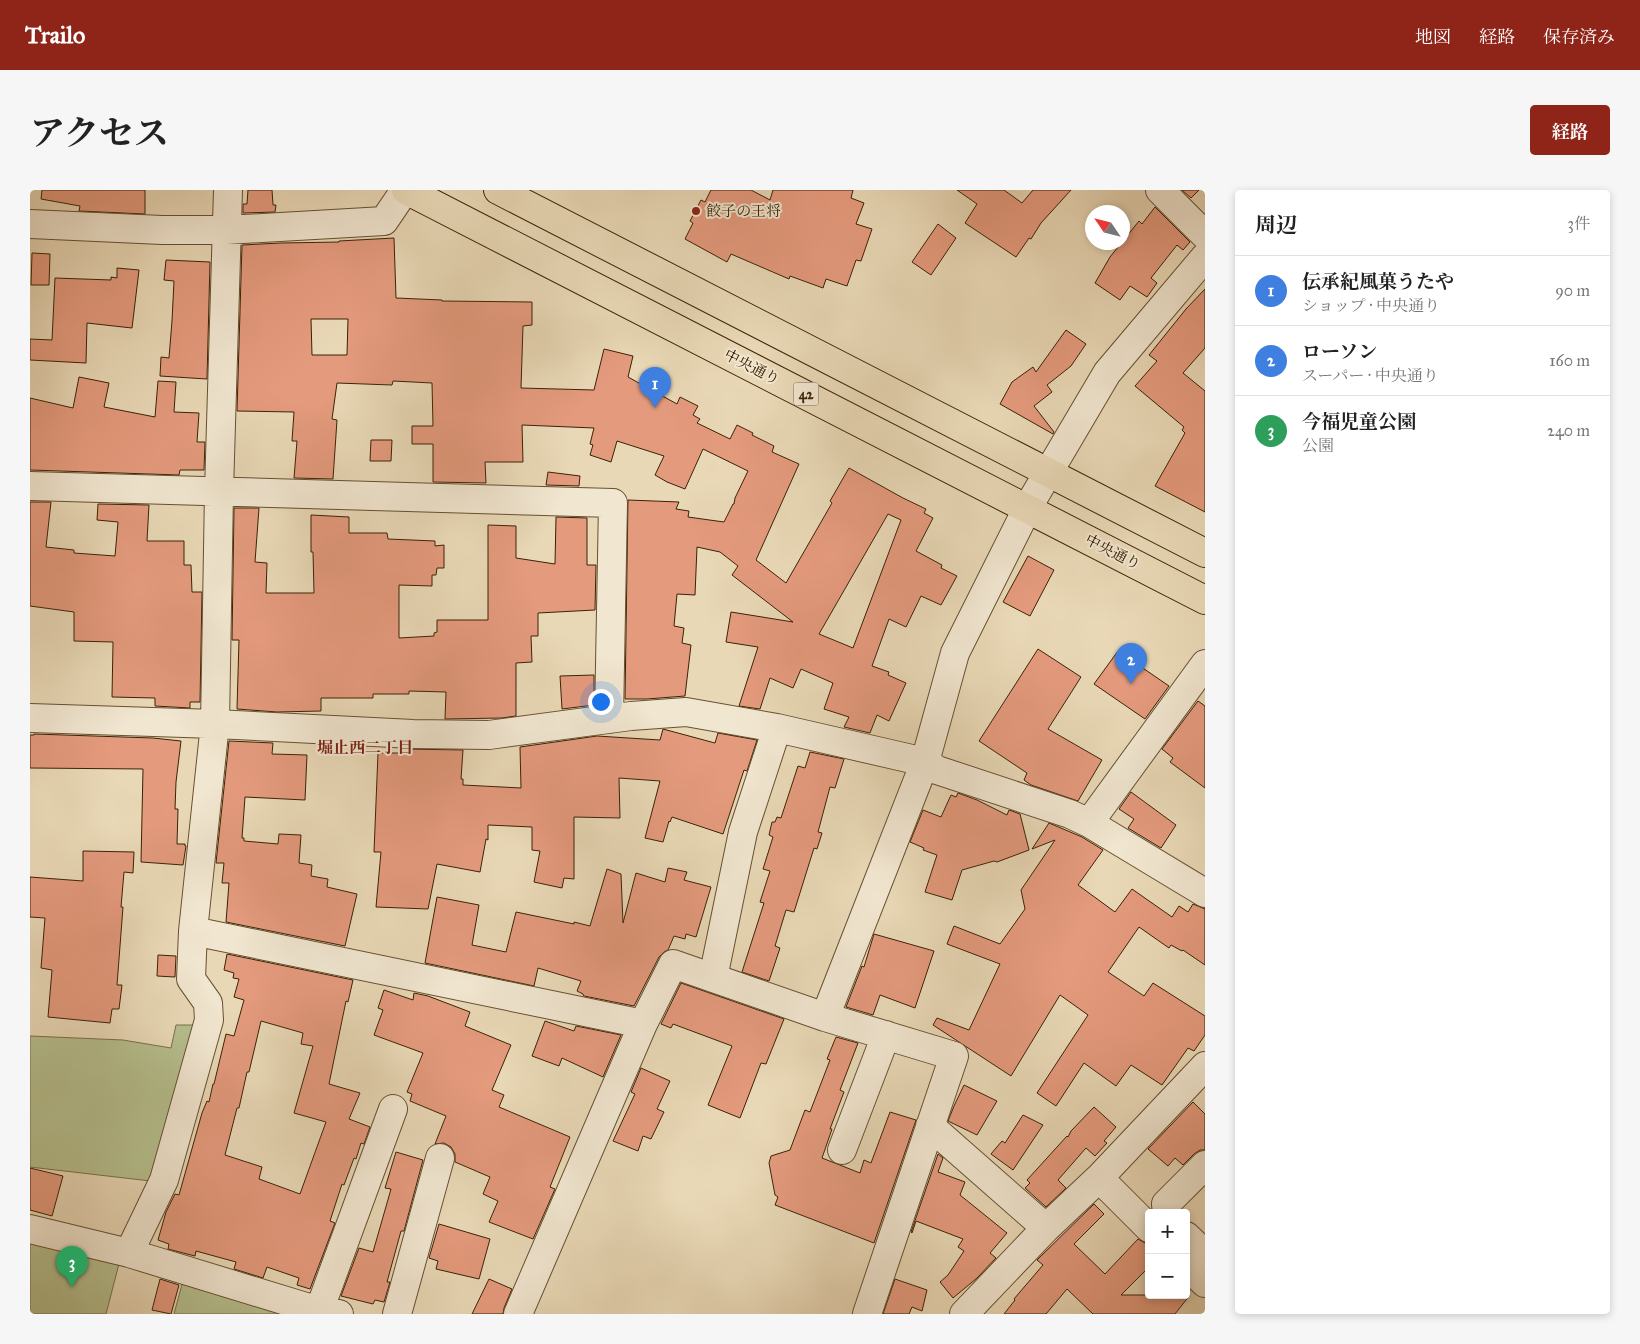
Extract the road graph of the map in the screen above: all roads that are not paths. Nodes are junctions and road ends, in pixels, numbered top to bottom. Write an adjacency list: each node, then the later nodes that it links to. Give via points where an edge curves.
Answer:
1 (228, 190): 6 (street)
2 (405, 190): 6 (street, via 384,221); 12 (highway, 中央通り / 42)
3 (498, 190): 9 (highway)
4 (1160, 190): 7 (street)
5 (30, 224): 6 (street)
6 (226, 230): 11 (street)
7 (1205, 235)
8 (1205, 257): 9 (street, via 1107,373)
9 (1048, 471): 12 (street); 13 (highway)
10 (30, 486): 11 (street)
11 (219, 491): 17 (street, via 613,503); 18 (street)
12 (1028, 508): 14 (highway, 中央通り / 42); 20 (street, via 955,653)
13 (1205, 552)
14 (1205, 600)
15 (1205, 664): 21 (street)
16 (30, 718): 18 (street)
17 (609, 719): 18 (street, via 489,735); 19 (street, via 686,712)
18 (215, 724): 23 (street)
19 (776, 728): 20 (street); 24 (street, via 744,832)
20 (925, 762): 21 (street, via 937,770); 25 (street)
21 (1089, 823): 22 (street)
22 (1205, 893)
23 (193, 931): 26 (street); 40 (street, via 191,978 208,1004 209,1020 164,1180)
24 (713, 978): 25 (street); 26 (street, via 673,964)
25 (825, 1017): 27 (street)
26 (643, 1024): 46 (street)
27 (886, 1035): 30 (street, via 954,1056); 31 (street)
28 (1205, 1066): 34 (street)
29 (393, 1109): 44 (street)
30 (930, 1126): 37 (street); 47 (street)
31 (842, 1150)
32 (440, 1158): 45 (street)
33 (1205, 1165): 35 (street, via 1166,1204)
34 (1099, 1178): 36 (street); 37 (street)
35 (1167, 1209)
36 (1145, 1224)
37 (1046, 1228): 48 (street)
38 (30, 1229): 40 (street)
39 (1190, 1240): 41 (street)
40 (129, 1253): 44 (street)
41 (1205, 1254)
42 (1190, 1269): 43 (street)
43 (1205, 1283)
44 (329, 1313)
45 (397, 1314)
46 (518, 1314)
47 (867, 1314)
48 (964, 1314)

